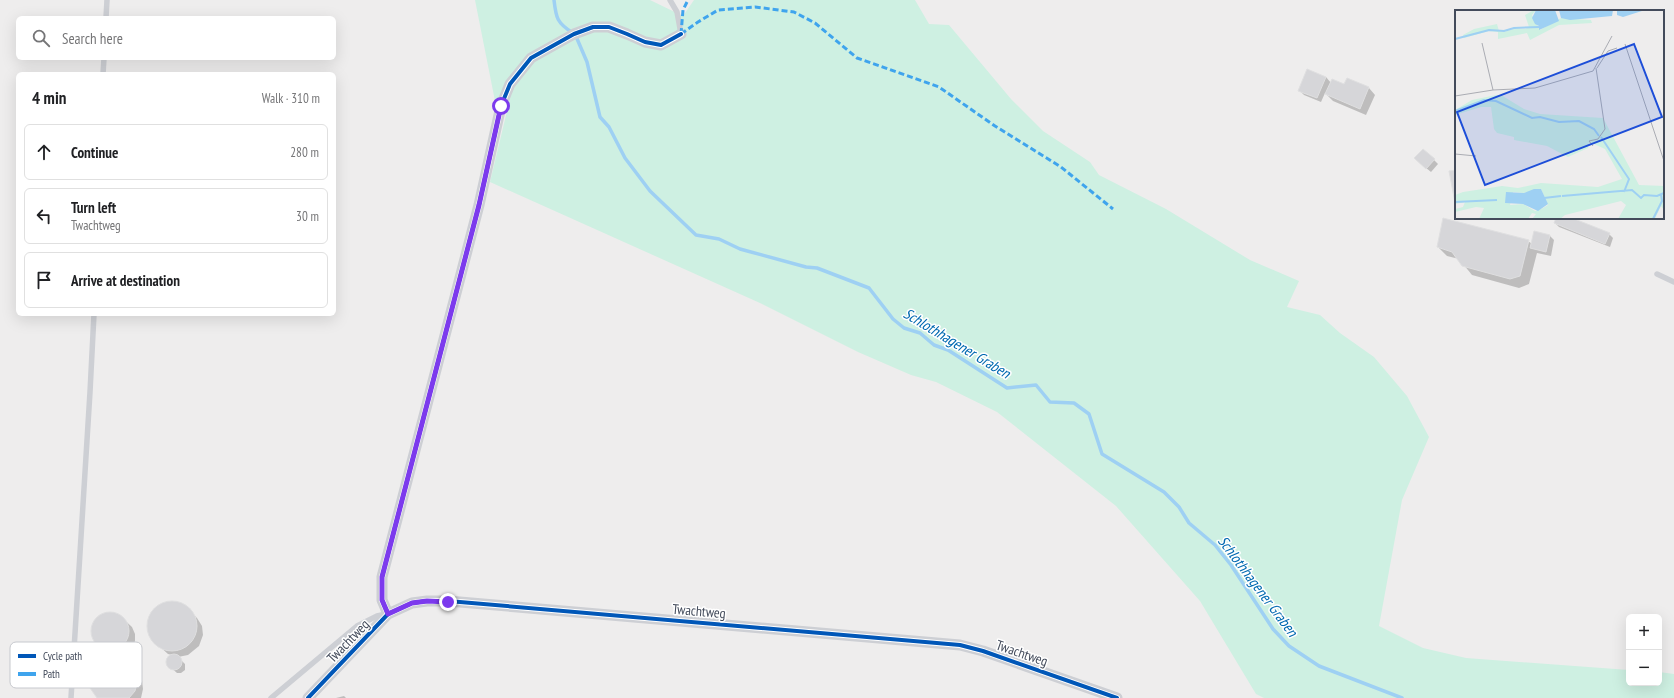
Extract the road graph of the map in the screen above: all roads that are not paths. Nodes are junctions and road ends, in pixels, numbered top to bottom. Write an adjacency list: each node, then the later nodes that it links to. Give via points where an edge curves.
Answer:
1 (107, 0): 3 (lane)
2 (670, 0): 4 (lane, via 677,12)
3 (106, 16)
4 (681, 34): 10 (street, via 661,45 644,42 609,27 593,27 574,34 531,58 510,84 501,106 479,205 382,577 382,600)
5 (104, 60): 6 (lane)
6 (103, 72)
7 (1657, 274): 8 (lane)
8 (1674, 282)
9 (94, 316): 11 (lane)
10 (388, 614): 14 (lane, via 377,616 357,626); 15 (street, Twachtweg); 16 (street, Twachtweg, via 412,603 448,602 960,645)
11 (74, 642)
12 (72, 688): 13 (lane)
13 (71, 698)
14 (271, 698)
15 (308, 698)
16 (1117, 698)

